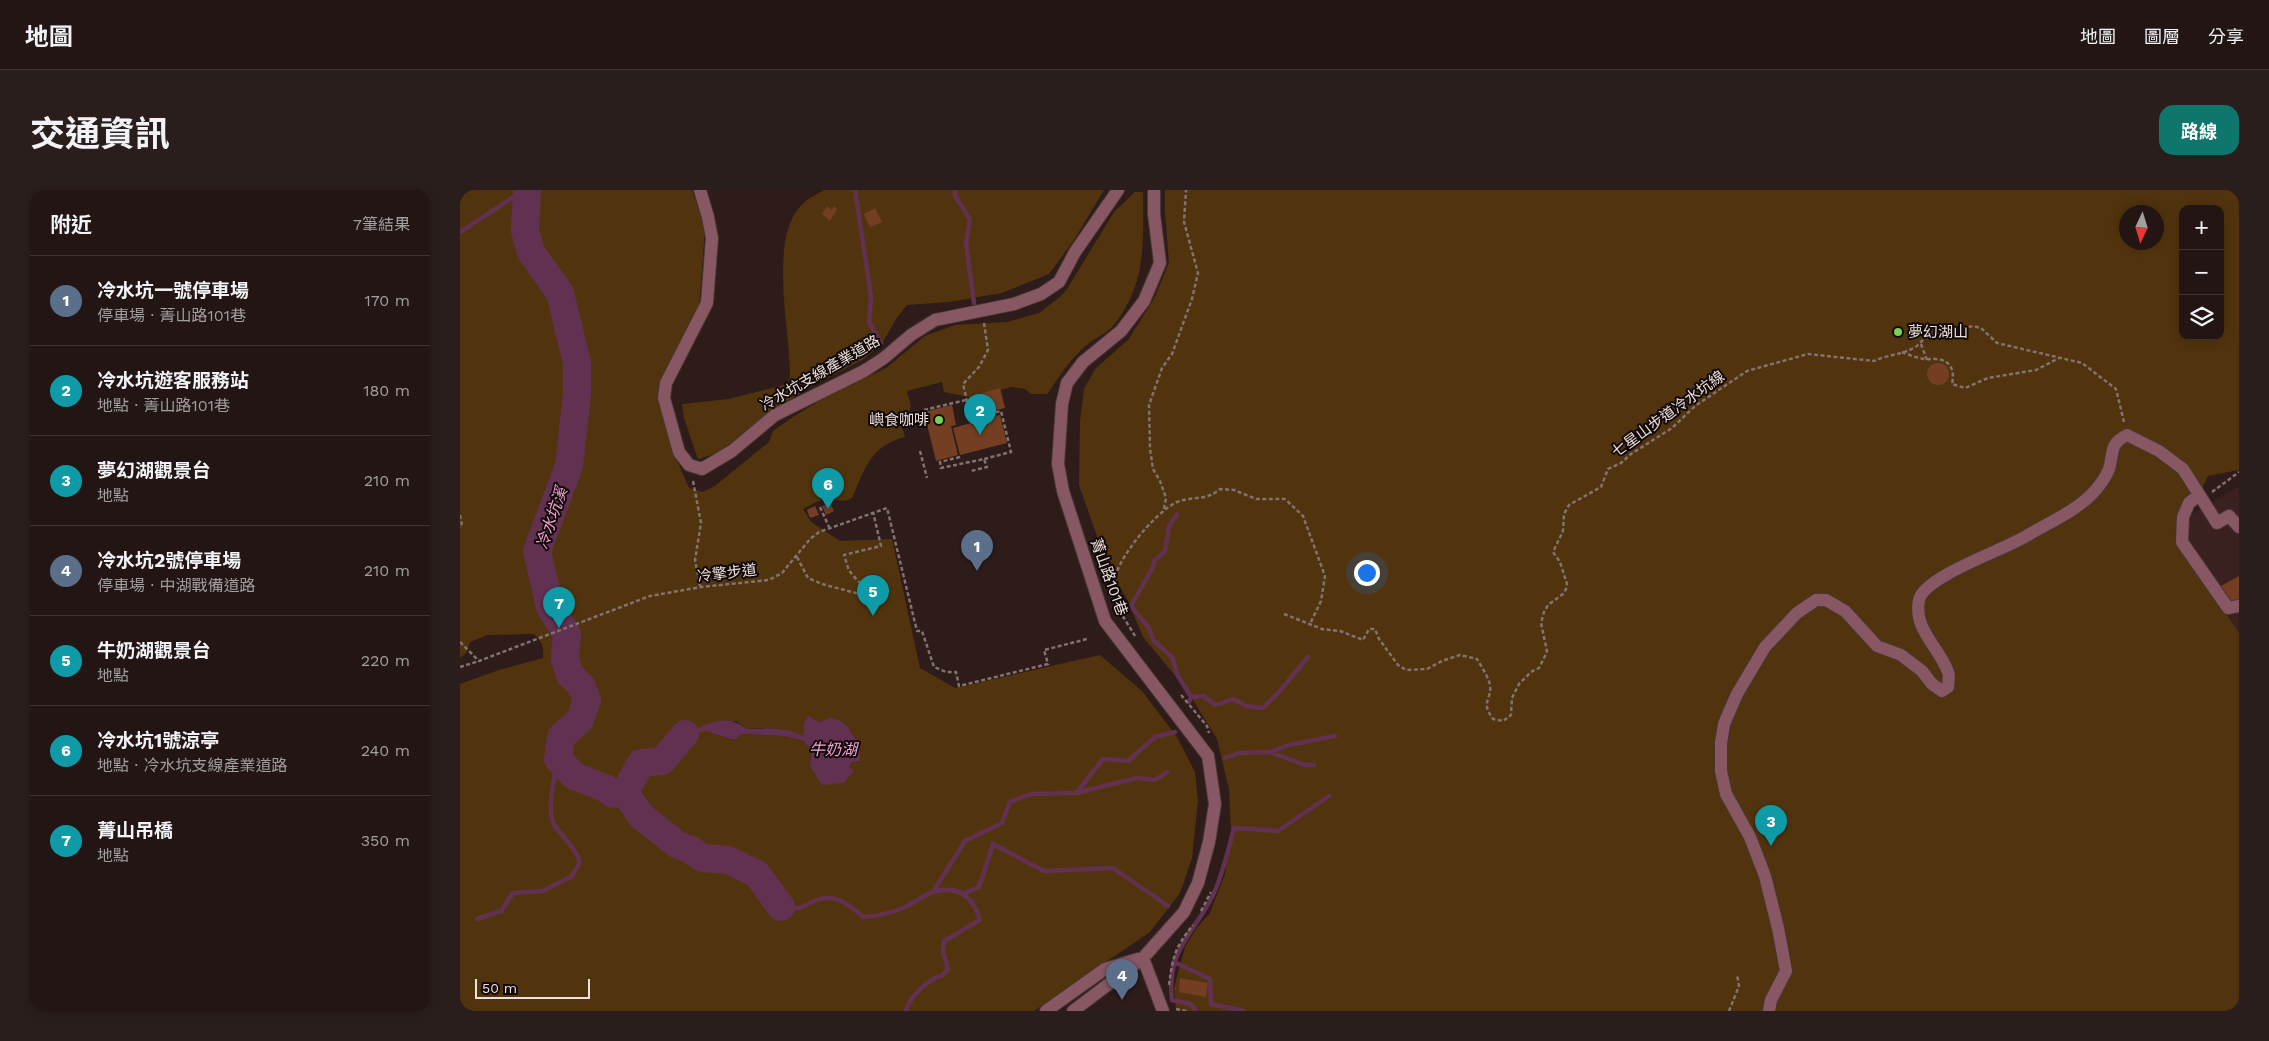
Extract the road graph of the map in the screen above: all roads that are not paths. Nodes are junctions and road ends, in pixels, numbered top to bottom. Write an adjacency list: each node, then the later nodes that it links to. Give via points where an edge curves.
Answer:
1 (700, 190): 2 (street, 冷水坑支線產業道路, via 712,238 708,303 666,383 664,398 679,452 689,465 702,470 732,451 775,414 864,370 935,320 1014,304 1041,294 1059,282)
2 (1118, 190)
3 (1154, 190): 7 (street, 菁山路101巷, via 1160,263 1144,301 1121,331 1083,362 1066,383 1058,464 1063,491 1105,621 1208,756 1215,804 1198,883 1184,912)
4 (2199, 495): 5 (street, via 2217,523 2229,516); 6 (street, via 2189,503 2183,517 2182,542 2228,608); 12 (street, via 2183,469 2173,460 2127,435 2118,440 2108,470 2092,494 2065,515 2018,542 1945,575 1919,598 1921,626 1949,673 1948,687 1942,691 1901,655 1876,646 1845,611 1826,600 1816,600 1796,613 1765,647 1724,724 1720,743 1726,794 1750,837 1765,876 1778,928 1786,972 1771,1000)
5 (2239, 527)
6 (2239, 606)
7 (1143, 958): 8 (street); 9 (street, via 1105,968); 10 (street, via 1106,979); 11 (street)
8 (1169, 1010)
9 (1046, 1011)
10 (1062, 1011)
11 (1073, 1011)
12 (1769, 1011)

